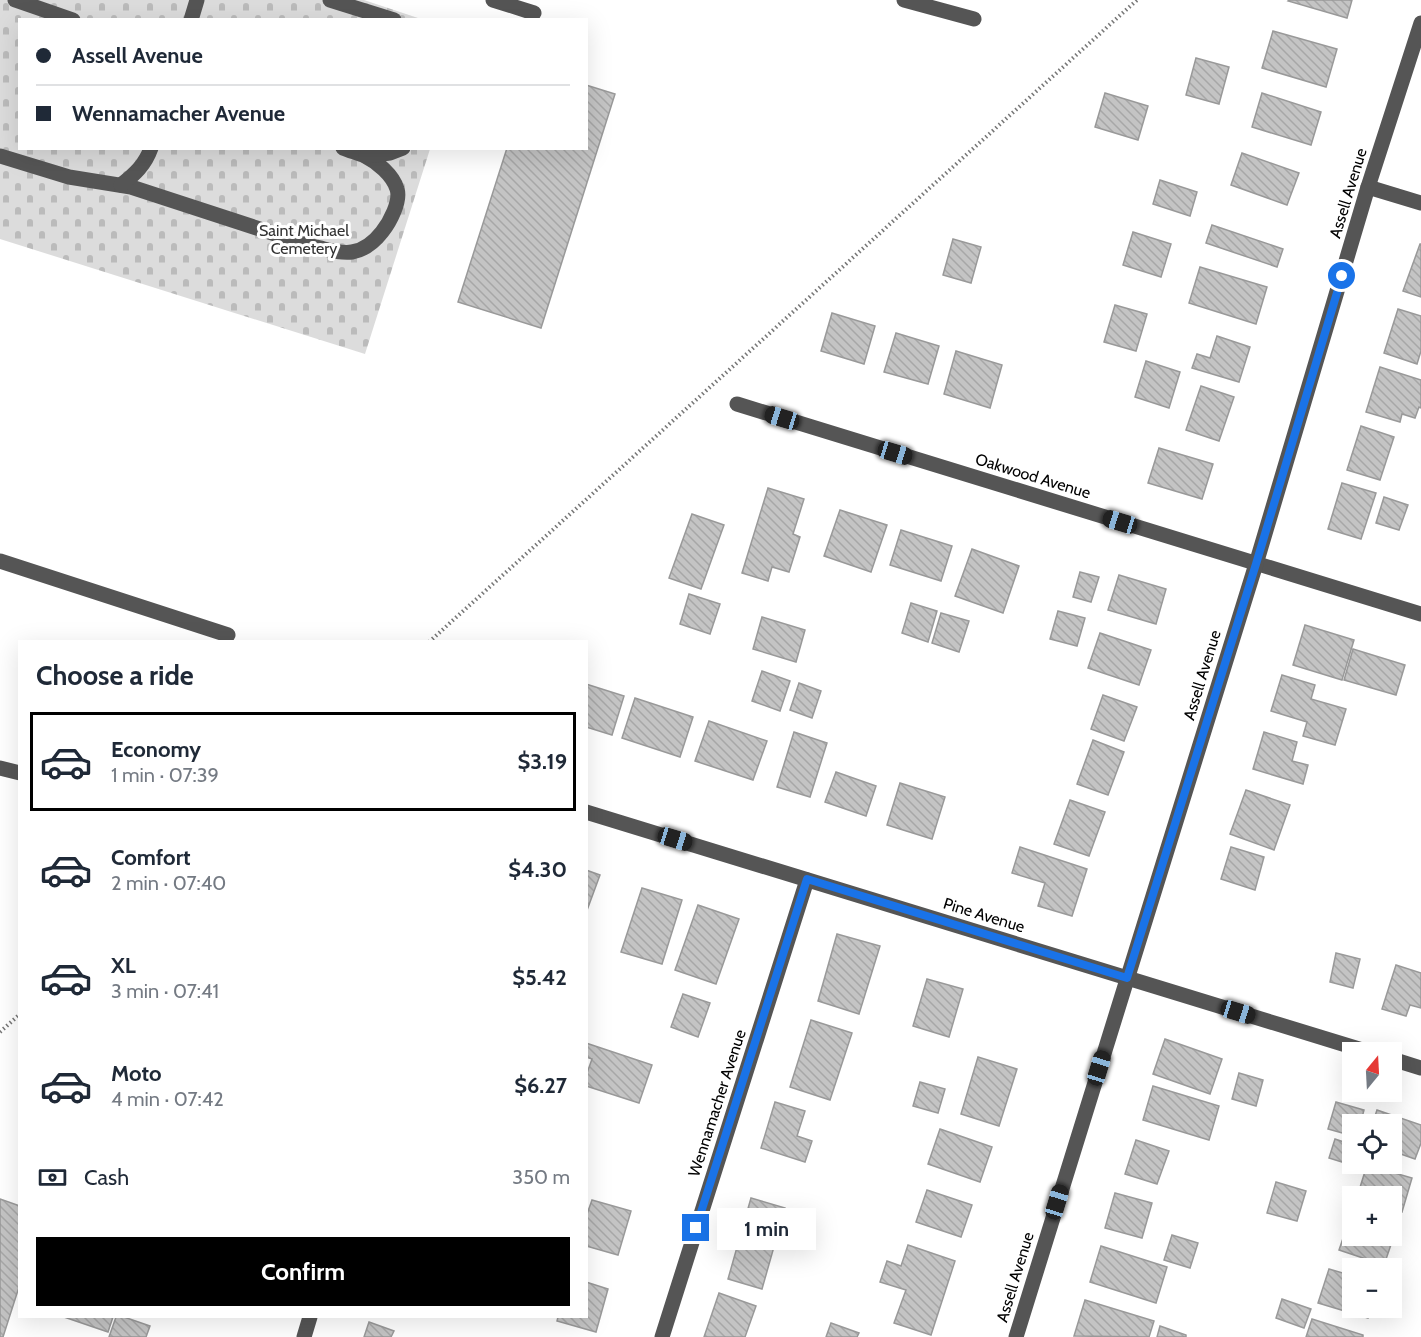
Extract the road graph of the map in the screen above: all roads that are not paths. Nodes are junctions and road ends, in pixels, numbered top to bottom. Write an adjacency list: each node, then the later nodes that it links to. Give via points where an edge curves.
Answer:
1 (15, 0): 7 (street)
2 (196, 0): 8 (street)
3 (330, 0): 9 (street)
4 (493, 0): 6 (street)
5 (904, 0): 10 (street)
6 (534, 13)
7 (67, 18)
8 (192, 18)
9 (388, 18)
10 (974, 19)
11 (1421, 23): 18 (street, Assell Avenue)
12 (150, 150): 17 (street, via 147,161)
13 (349, 150): 16 (street)
14 (398, 150): 16 (street)
15 (0, 156): 17 (street, via 69,177)
16 (366, 156): 17 (street, via 390,176 398,190 396,207 375,240 350,253 315,247)
17 (121, 185)
18 (1368, 187): 19 (street); 22 (street, Assell Avenue)
19 (1421, 203)
20 (737, 404): 22 (street, Oakwood Avenue)
21 (0, 561): 24 (street)
22 (1256, 564): 23 (street, Oakwood Avenue); 29 (street, Assell Avenue)
23 (1421, 614)
24 (228, 635)
25 (0, 768): 26 (street)
26 (18, 772)
27 (588, 813): 28 (street, Pine Avenue)
28 (807, 879): 29 (street, Pine Avenue); 35 (street, Wennamacher Avenue)
29 (1127, 978): 30 (street, Pine Avenue); 36 (street, Assell Avenue)
30 (1342, 1044)
31 (1402, 1062): 32 (street)
32 (1421, 1068)
33 (310, 1318): 34 (street)
34 (303, 1337)
35 (662, 1337)
36 (1016, 1337)

